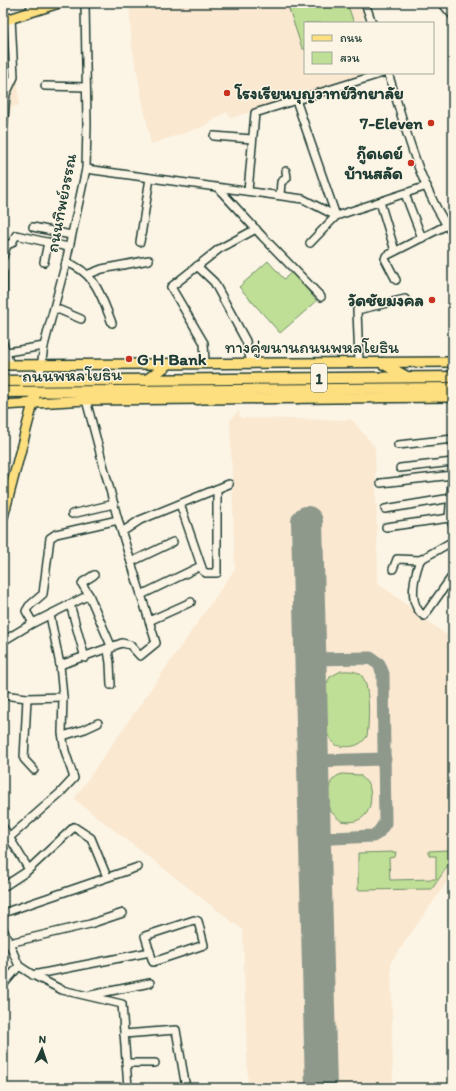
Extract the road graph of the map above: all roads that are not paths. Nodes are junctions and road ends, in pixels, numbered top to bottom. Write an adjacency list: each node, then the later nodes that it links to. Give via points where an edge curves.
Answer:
1 (59, 3): 5 (main road)
2 (85, 3): 13 (street, ถนนทิพย์วรรณ)
3 (365, 3): 8 (street)
4 (442, 3): 6 (street)
5 (31, 7): 7 (main road)
6 (453, 16)
7 (7, 20): 12 (street, via 14,77)
8 (372, 22)
9 (380, 74): 14 (street)
10 (388, 74): 22 (street)
11 (45, 86): 13 (street)
12 (6, 87): 15 (street)
13 (86, 87): 19 (street, ถนนทิพย์วรรณ)
14 (296, 100): 18 (street, via 256,112); 28 (street)
15 (4, 109): 16 (street)
16 (3, 130)
17 (214, 136): 18 (street)
18 (252, 139): 24 (street)
19 (86, 169): 21 (street); 33 (street, ถนนทิพย์วรรณ)
20 (286, 171): 26 (street, via 287,178 281,182)
21 (150, 178): 23 (street); 36 (street)
22 (427, 186): 25 (street); 29 (street)
23 (218, 188): 24 (street); 31 (street)
24 (248, 191): 26 (street)
25 (405, 194): 27 (street); 34 (street)
26 (280, 195): 28 (street, via 303,199)
27 (380, 202): 28 (street); 40 (street)
28 (336, 216): 37 (street)
29 (447, 225): 32 (street); 34 (street)
30 (33, 228): 33 (street)
31 (256, 229): 45 (street, via 219,249); 50 (street)
32 (453, 234)
33 (71, 235): 39 (street, ถนนทิพย์วรรณ)
34 (422, 238): 40 (street)
35 (48, 242): 38 (street, via 16,235 11,245); 39 (street); 43 (street)
36 (140, 242)
37 (310, 243)
38 (5, 246): 41 (street)
39 (68, 247): 44 (street, ถนนทิพย์วรรณ)
40 (394, 251): 48 (street, via 385,259)
41 (3, 257)
42 (148, 260): 47 (street)
43 (44, 262)
44 (66, 262): 47 (street); 52 (street, ถนนทิพย์วรรณ)
45 (197, 266): 60 (street, via 218,289 246,341); 63 (street, via 171,287 204,343)
46 (3, 273): 49 (street)
47 (89, 274): 54 (street)
48 (396, 280)
49 (3, 295)
50 (322, 296)
51 (405, 299): 58 (street, via 357,310)
52 (55, 308): 53 (street); 56 (street, ถนนทิพย์วรรณ)
53 (81, 319)
54 (112, 323)
55 (3, 343): 57 (street)
56 (44, 346): 57 (street); 65 (street, ถนนทิพย์วรรณ)
57 (7, 352): 64 (street)
58 (359, 362): 60 (main road, ทางคู่ขนานถนนพหลโยธิน / 1); 61 (main road, ทางคู่ขนานถนนพหลโยธิน / 1)
59 (453, 362): 61 (main road, ทางคู่ขนานถนนพหลโยธิน / 1)
60 (251, 363): 63 (main road, ทางคู่ขนานถนนพหลโยธิน / 1)
61 (382, 363): 66 (highway)
62 (168, 364): 63 (main road, ทางคู่ขนานถนนพหลโยธิน / 1); 65 (main road, ทางคู่ขนานถนนพหลโยธิน / 1); 68 (highway)
63 (205, 364)
64 (6, 365): 65 (main road, ทางคู่ขนานถนนพหลโยธิน / 1)
65 (41, 365): 70 (street, ถนนทิพย์วรรณ)
66 (407, 377): 67 (highway, ถนนพหลโยธิน / 1); 68 (highway, ถนนพหลโยธิน / 1)
67 (453, 377)
68 (147, 380): 70 (highway, ถนนพหลโยธิน / 1)
69 (3, 381): 70 (highway, ถนนพหลโยธิน / 1)
70 (39, 381): 75 (highway)
71 (453, 388): 72 (highway, ถนนพหลโยธิน / 1)
72 (317, 389): 73 (highway, ถนนพหลโยธิน / 1); 77 (highway)
73 (172, 390): 75 (highway, ถนนพหลโยธิน / 1); 78 (highway)
74 (3, 392): 75 (highway, ถนนพหลโยธิน / 1)
75 (36, 392): 80 (main road)
76 (453, 397): 77 (main road, 1)
77 (297, 398): 78 (main road, 1)
78 (198, 399): 79 (main road, 1)
79 (86, 400): 80 (main road, 1); 92 (street)
80 (34, 404): 81 (main road, 1); 96 (main road)
81 (3, 405)
82 (453, 438): 83 (street)
83 (398, 445)
84 (453, 462): 85 (street)
85 (400, 468)
86 (453, 470): 87 (street)
87 (453, 475): 89 (street); 91 (street)
88 (229, 484): 90 (street)
89 (381, 484)
90 (217, 489): 93 (street); 105 (street, via 218,571 204,573)
91 (451, 498): 94 (street); 98 (street)
92 (114, 504): 95 (street); 97 (street)
93 (180, 504): 100 (street, via 140,520); 105 (street)
94 (385, 509)
95 (72, 514)
96 (3, 517)
97 (118, 520): 100 (street); 115 (street, via 56,534 50,538 44,594 26,611)
98 (451, 521): 99 (street)
99 (386, 527)
100 (122, 532): 104 (street)
101 (453, 541): 103 (street)
102 (172, 542): 104 (street)
103 (420, 560): 106 (street, via 397,559); 108 (street, via 414,578 414,597 417,608 424,616)
104 (131, 562): 110 (street)
105 (201, 566): 110 (street)
106 (393, 570)
107 (94, 575): 109 (street, via 82,583)
108 (453, 575)
109 (90, 595): 112 (street); 117 (street)
110 (141, 595): 114 (street)
111 (191, 602): 114 (street)
112 (70, 604): 113 (street); 118 (street)
113 (50, 615): 115 (street); 119 (street)
114 (149, 621): 117 (street, via 156,643 142,655 138,656 126,643)
115 (33, 623): 116 (street)
116 (3, 641)
117 (110, 649): 118 (street); 120 (street)
118 (85, 658): 119 (street)
119 (60, 665): 123 (street)
120 (111, 685)
121 (3, 695): 122 (street)
122 (27, 698): 123 (street); 126 (street, via 24,759)
123 (63, 698): 125 (street)
124 (98, 723): 125 (street)
125 (63, 736): 128 (street, via 74,778)
126 (34, 770)
127 (3, 827): 128 (street)
128 (10, 837): 130 (street)
129 (138, 867): 131 (street)
130 (28, 868): 131 (street, via 74,827 91,838); 132 (street)
131 (107, 877): 133 (street)
132 (3, 887)
133 (3, 913)
134 (123, 913): 136 (street, via 90,924)
135 (3, 929): 136 (street)
136 (9, 943): 138 (street)
137 (150, 952): 137 (street, via 145,936 194,920 198,921 204,945 153,962); 139 (street)
138 (19, 966): 139 (street); 141 (street)
139 (33, 975): 142 (street, via 62,990)
140 (150, 983): 142 (street)
141 (3, 985)
142 (89, 996): 143 (street, via 122,1004)
143 (124, 1034): 144 (street); 147 (street, via 176,1030)
144 (126, 1064): 145 (street); 146 (street)
145 (155, 1064)
146 (128, 1088)
147 (186, 1088)

